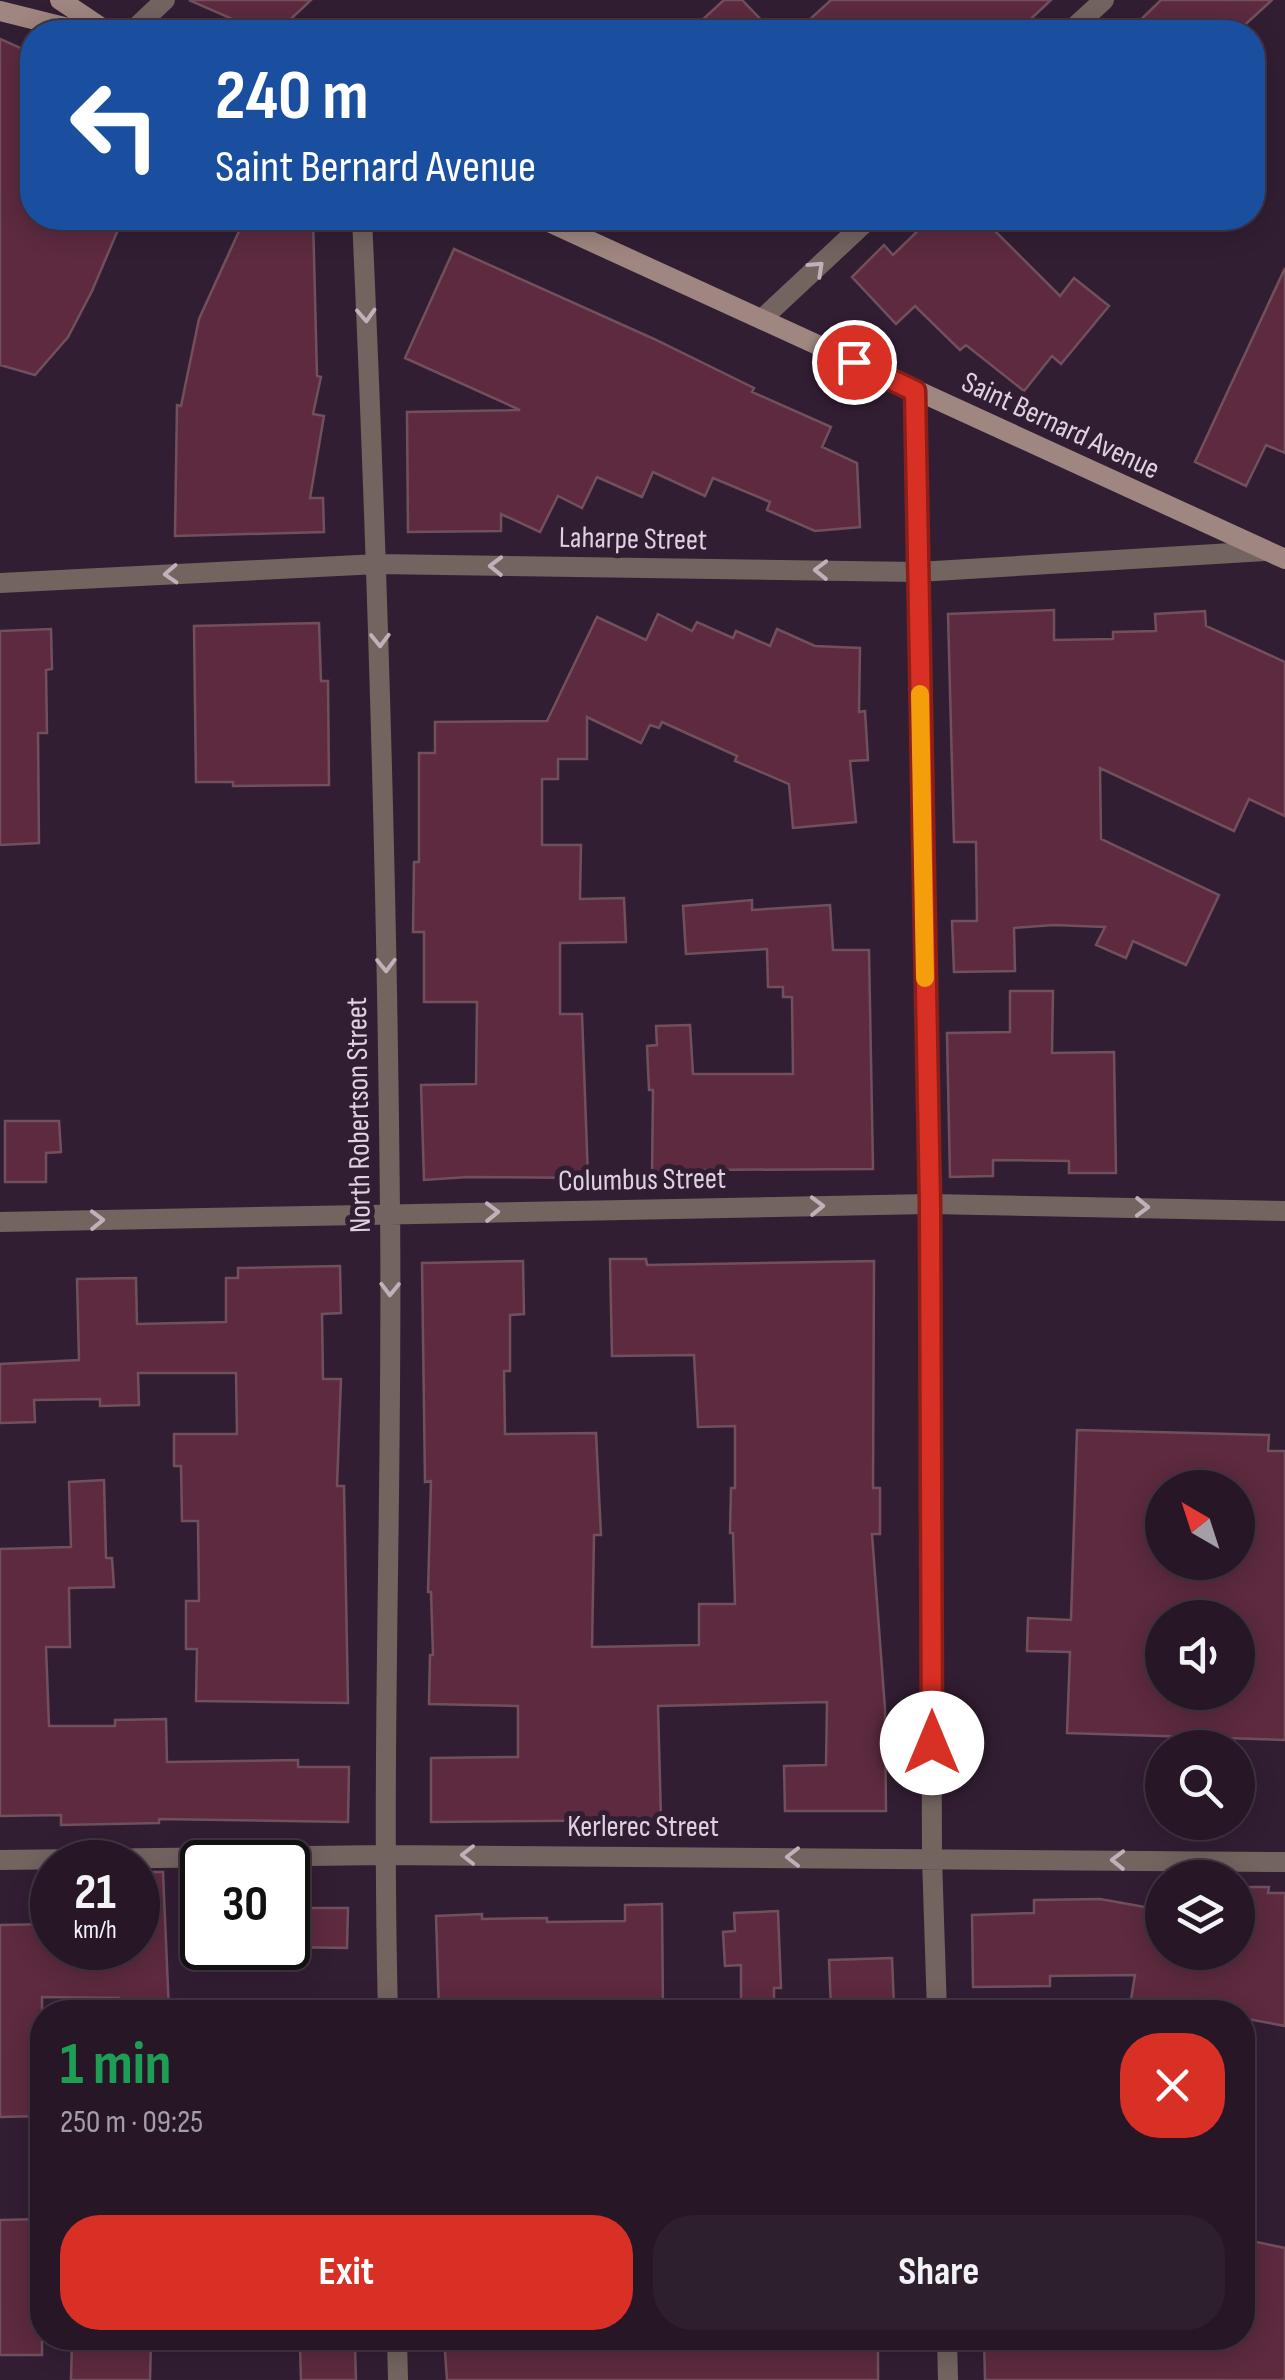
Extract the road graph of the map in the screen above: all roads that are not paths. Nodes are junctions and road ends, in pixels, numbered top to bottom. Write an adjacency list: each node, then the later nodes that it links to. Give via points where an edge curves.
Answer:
1 (60, 0): 6 (street)
2 (166, 0): 7 (street)
3 (1104, 0): 8 (street)
4 (0, 11): 5 (street)
5 (36, 20)
6 (90, 20)
7 (144, 20)
8 (1082, 20)
9 (363, 230): 15 (street, North Robertson Street, one-way to 15)
10 (567, 230): 12 (street, Saint Bernard Avenue)
11 (857, 230): 12 (street, one-way to 11)
12 (763, 318): 13 (street, Saint Bernard Avenue)
13 (915, 391): 14 (street, Saint Bernard Avenue); 16 (street)
14 (1275, 555): 16 (street, Laharpe Street)
15 (378, 564): 16 (street, Laharpe Street, one-way to 15); 17 (street, Laharpe Street, one-way to 17); 20 (street, North Robertson Street, one-way to 20)
16 (918, 572): 18 (street)
17 (0, 583)
18 (930, 1204): 19 (street, Columbus Street, one-way to 19); 20 (street, Columbus Street, one-way to 18); 23 (street)
19 (1285, 1211)
20 (390, 1214): 21 (street, Columbus Street, one-way to 20); 22 (street, North Robertson Street, one-way to 22)
21 (0, 1222)
22 (384, 1854): 23 (street, Kerlerec Street, one-way to 22); 24 (street, Kerlerec Street); 26 (street, North Robertson Street)
23 (932, 1858): 25 (street, Kerlerec Street, one-way to 23); 27 (street)
24 (0, 1860)
25 (1285, 1862)
26 (388, 2000)
27 (937, 2000)
28 (397, 2350): 30 (street)
29 (947, 2350): 31 (street)
30 (398, 2380)
31 (948, 2380)

